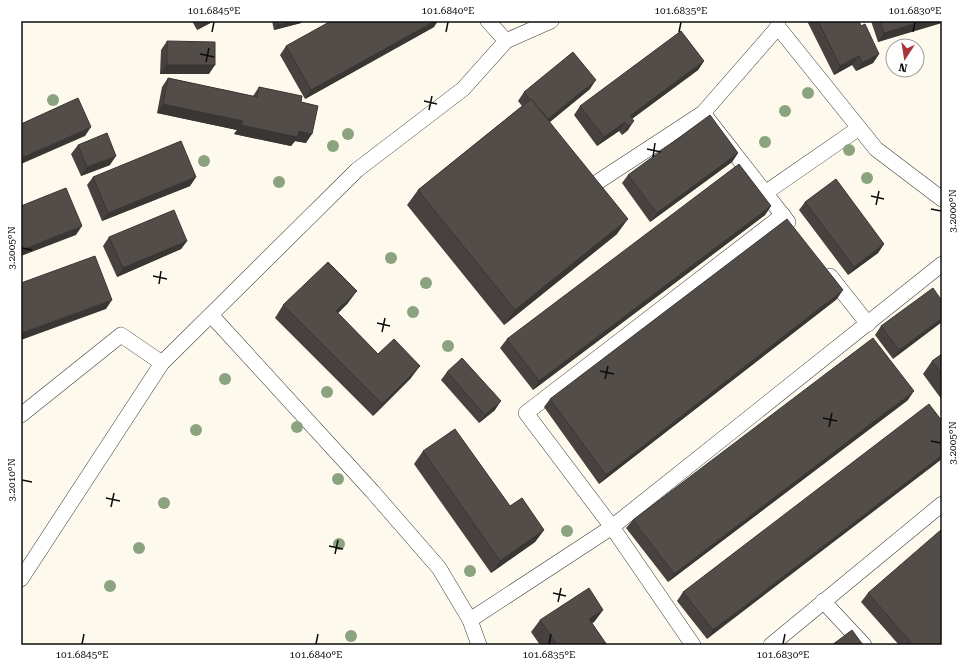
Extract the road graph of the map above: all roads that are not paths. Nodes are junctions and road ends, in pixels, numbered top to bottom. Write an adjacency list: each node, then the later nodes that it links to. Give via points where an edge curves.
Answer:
1 (488, 21): 4 (lane)
2 (551, 21): 4 (lane)
3 (778, 24): 5 (lane); 6 (lane)
4 (506, 41): 14 (lane, via 464,89 357,170)
5 (702, 113): 7 (lane); 8 (lane)
6 (859, 128): 8 (lane); 9 (lane, via 876,148)
7 (596, 183)
8 (765, 193): 10 (lane)
9 (942, 199)
10 (783, 215): 11 (lane); 19 (lane, via 526,413)
11 (797, 233)
12 (820, 264): 15 (lane)
13 (942, 264): 15 (lane)
14 (211, 315): 16 (lane); 22 (lane, via 439,568)
15 (868, 324): 19 (lane)
16 (162, 363): 17 (lane, via 121,335); 20 (lane)
17 (21, 415)
18 (942, 504): 21 (lane)
19 (612, 527): 22 (lane); 24 (lane)
20 (21, 579)
21 (823, 601): 25 (lane); 26 (lane)
22 (470, 620): 23 (lane)
23 (479, 645)
24 (693, 645)
25 (771, 645)
26 (864, 645)

